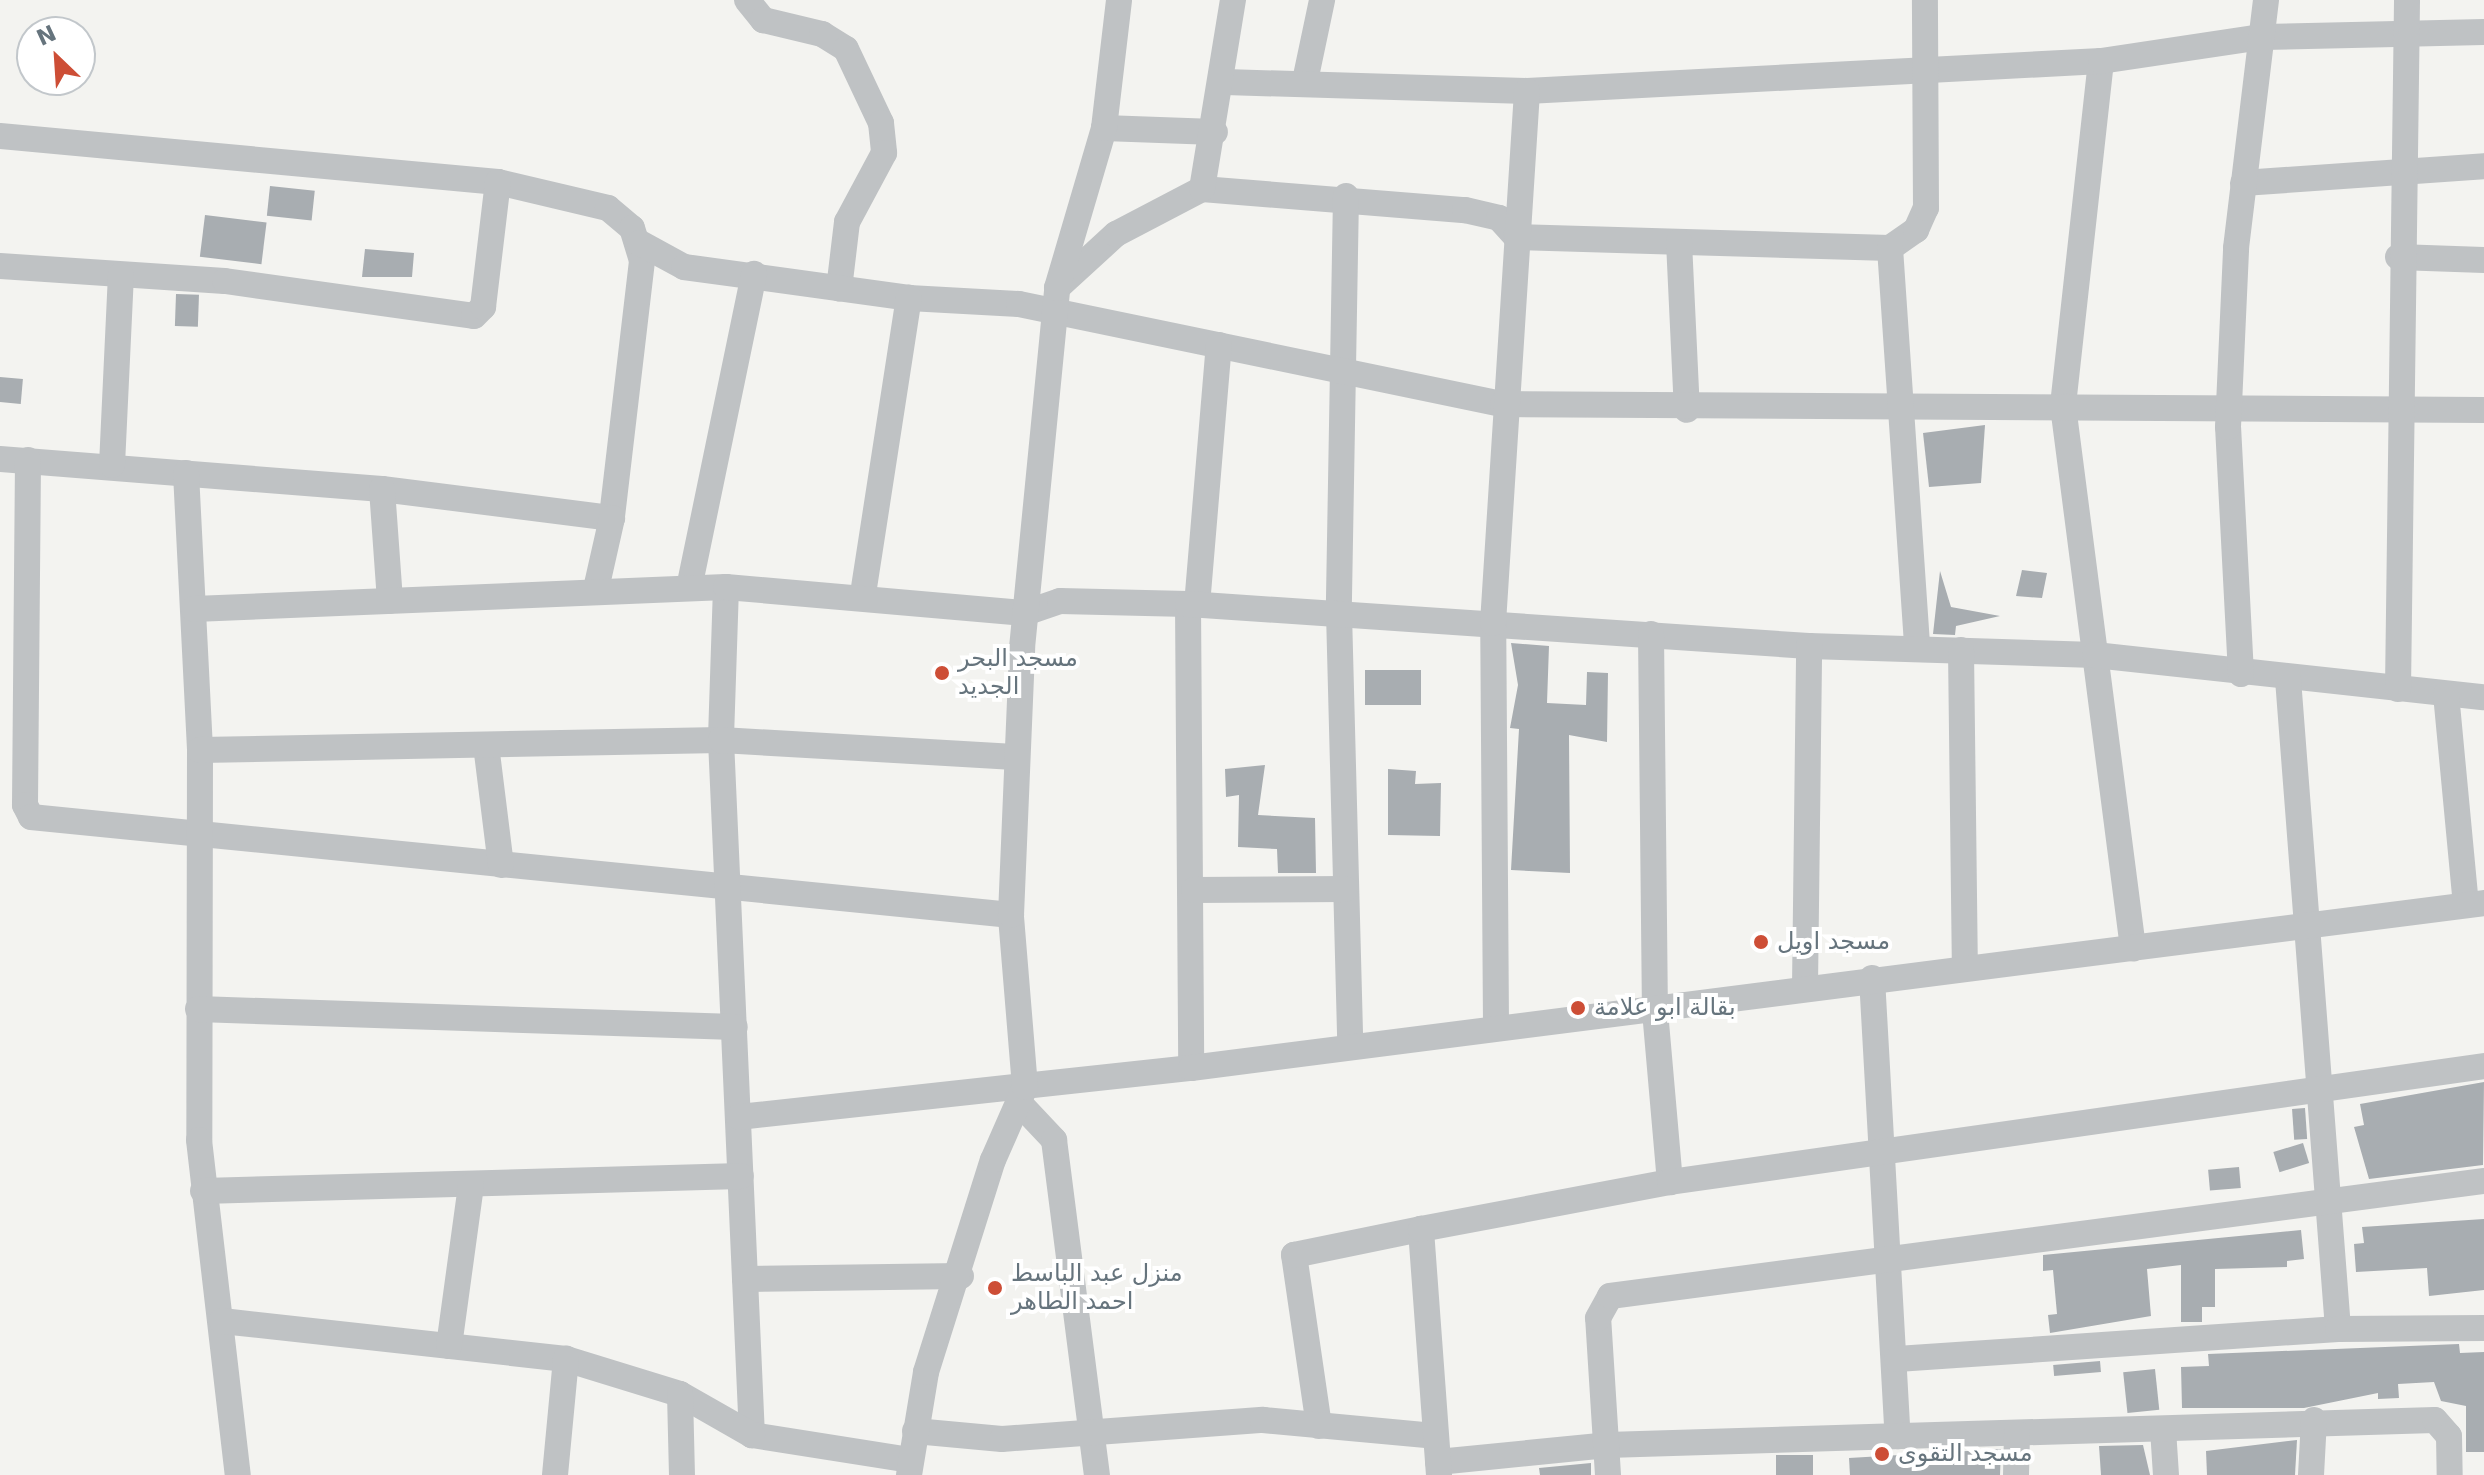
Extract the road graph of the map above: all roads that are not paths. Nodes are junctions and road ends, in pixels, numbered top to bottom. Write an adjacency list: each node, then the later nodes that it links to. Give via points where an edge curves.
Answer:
1 (747, 0): 34 (street, via 763,20 822,34 846,49 881,123 884,153 847,222)
2 (1119, 0): 16 (street)
3 (1233, 0): 14 (street)
4 (1322, 0): 13 (street)
5 (1925, 0): 12 (street)
6 (2266, 0): 10 (street)
7 (2407, 0): 8 (street)
8 (2405, 31): 9 (street); 10 (street); 20 (street)
9 (2484, 32)
10 (2262, 37): 11 (street); 22 (street)
11 (2101, 61): 12 (street); 41 (street)
12 (1926, 70): 15 (street); 28 (street, via 1926,208 1916,230)
13 (1305, 81): 14 (street); 15 (street)
14 (1225, 82): 17 (street)
15 (1527, 91): 25 (street)
16 (1104, 128): 17 (street); 36 (street)
17 (1215, 132): 23 (street)
18 (0, 136): 21 (street)
19 (2484, 166): 20 (street)
20 (2401, 172): 22 (street); 29 (street)
21 (498, 182): 27 (street, via 608,208); 33 (street, via 483,307 474,316 254,284)
22 (2243, 183): 40 (street)
23 (1202, 189): 24 (street); 36 (street, via 1116,234)
24 (1346, 196): 25 (street, via 1499,218); 38 (street)
25 (1516, 237): 26 (street); 39 (street)
26 (1679, 242): 28 (street); 43 (street)
27 (640, 243): 32 (street, via 684,267); 51 (street)
28 (1890, 248): 44 (street)
29 (2398, 257): 30 (street); 42 (street)
30 (2484, 260)
31 (0, 266): 33 (street)
32 (754, 274): 34 (street); 53 (street)
33 (121, 275): 48 (street)
34 (839, 289): 35 (street)
35 (909, 298): 36 (street); 55 (street)
36 (1056, 299): 37 (street); 59 (street)
37 (1219, 345): 38 (street); 57 (street)
38 (1345, 374): 39 (street); 60 (street)
39 (1503, 404): 43 (street); 61 (street)
40 (2230, 405): 41 (street); 42 (street); 67 (street)
41 (2063, 406): 44 (street); 66 (street)
42 (2399, 406): 45 (street); 69 (street)
43 (1687, 410): 44 (street)
44 (1906, 410): 64 (street)
45 (2484, 410)
46 (0, 459): 47 (street)
47 (28, 460): 48 (street); 76 (street, via 27,812 44,821)
48 (112, 465): 49 (street)
49 (186, 473): 50 (street); 58 (street)
50 (382, 489): 51 (street); 56 (street)
51 (612, 518): 54 (street)
52 (726, 587): 53 (street); 55 (street); 72 (street)
53 (689, 588): 54 (street)
54 (596, 589): 56 (street)
55 (863, 594): 59 (street)
56 (390, 601): 58 (street)
57 (1192, 605): 59 (street, via 1060,601); 60 (street); 80 (street)
58 (194, 609): 74 (street)
59 (1025, 613): 75 (street)
60 (1339, 613): 61 (street); 78 (street)
61 (1493, 623): 62 (street); 90 (street)
62 (1651, 634): 63 (street); 89 (street)
63 (1809, 646): 64 (street); 87 (street)
64 (1917, 646): 65 (street)
65 (1961, 650): 66 (street); 85 (street)
66 (2095, 655): 67 (street); 84 (street)
67 (2241, 674): 68 (street)
68 (2288, 679): 69 (street); 83 (street)
69 (2398, 689): 70 (street)
70 (2446, 694): 71 (street); 81 (street)
71 (2484, 697)
72 (721, 740): 73 (street); 75 (street); 79 (street)
73 (486, 745): 74 (street); 77 (street)
74 (200, 750): 76 (street)
75 (1015, 757): 82 (street)
76 (201, 831): 77 (street); 88 (street)
77 (501, 865): 79 (street)
78 (1345, 889): 80 (street); 92 (street)
79 (729, 890): 82 (street); 91 (street)
80 (1194, 890): 94 (street)
81 (2475, 904): 83 (street)
82 (1011, 915): 96 (street)
83 (2305, 929): 84 (street); 95 (street)
84 (2133, 948): 85 (street)
85 (1965, 968): 86 (street)
86 (1872, 978): 87 (street); 98 (street)
87 (1805, 987): 89 (street)
88 (198, 1009): 91 (street); 103 (street)
89 (1655, 1011): 90 (street); 101 (street)
90 (1496, 1025): 92 (street)
91 (735, 1027): 97 (street)
92 (1350, 1046): 94 (street)
93 (2484, 1066): 95 (street)
94 (1191, 1068): 96 (street)
95 (2322, 1091): 98 (street); 104 (street)
96 (1024, 1097): 97 (street); 107 (street, via 993,1160); 122 (street, via 1054,1140)
97 (739, 1117): 99 (street)
98 (1887, 1150): 101 (street); 106 (street)
99 (741, 1176): 102 (street); 108 (street)
100 (2484, 1181): 104 (street)
101 (1670, 1182): 105 (street)
102 (471, 1186): 103 (street); 112 (street)
103 (203, 1191): 109 (street)
104 (2332, 1199): 106 (street); 111 (street)
105 (1421, 1229): 117 (street, via 1294,1255); 123 (street)
106 (1890, 1257): 114 (street); 125 (street, via 1610,1296 1598,1318)
107 (961, 1276): 108 (street); 119 (street, via 926,1372)
108 (745, 1279): 121 (street)
109 (222, 1321): 112 (street); 128 (street)
110 (2484, 1328): 111 (street)
111 (2338, 1329): 114 (street)
112 (449, 1346): 113 (street)
113 (566, 1359): 115 (street); 129 (street)
114 (1897, 1359): 124 (street)
115 (680, 1394): 121 (street); 130 (street)
116 (2314, 1420): 118 (street); 135 (street); 136 (street, via 2435,1420 2449,1436)
117 (1319, 1426): 122 (street, via 1209,1422); 123 (street)
118 (2163, 1429): 120 (street); 134 (street)
119 (915, 1431): 122 (street, via 1002,1439); 126 (street)
120 (2017, 1434): 124 (street); 133 (street)
121 (752, 1435): 126 (street)
122 (1094, 1435): 131 (street)
123 (1434, 1436): 127 (street)
124 (1898, 1436): 125 (street)
125 (1607, 1445): 127 (street); 132 (street)
126 (909, 1467)
127 (1438, 1469)
128 (238, 1475)
129 (555, 1475)
130 (682, 1475)
131 (1097, 1475)
132 (1608, 1475)
133 (2016, 1475)
134 (2166, 1475)
135 (2311, 1475)
136 (2450, 1475)

